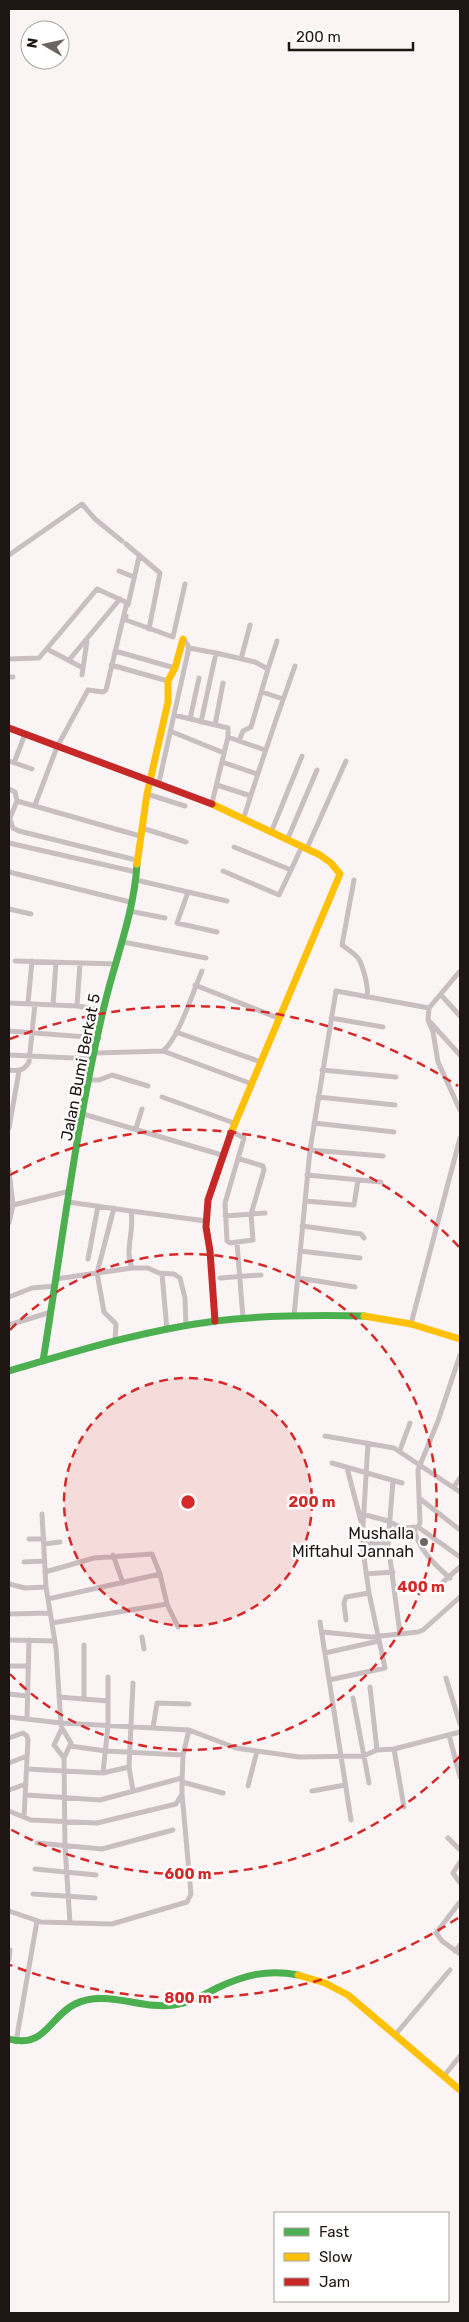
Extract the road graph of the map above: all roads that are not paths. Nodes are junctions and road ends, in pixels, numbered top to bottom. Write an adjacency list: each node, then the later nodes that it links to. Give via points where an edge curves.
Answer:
1 (9, 554): 2 (street, via 82,504)
2 (140, 557): 4 (street); 9 (street, via 160,573)
3 (119, 571): 4 (street)
4 (134, 577): 7 (street)
5 (185, 584): 9 (street, via 174,636)
6 (120, 599): 7 (street); 11 (street); 14 (street, via 96,588)
7 (128, 602): 9 (street, via 125,619); 15 (street)
8 (250, 625): 18 (street)
9 (149, 629)
10 (182, 639): 13 (street); 23 (street)
11 (88, 640): 19 (street); 22 (street)
12 (277, 641): 24 (street)
13 (189, 648): 16 (street); 31 (street)
14 (47, 649): 17 (street, via 39,658); 19 (street)
15 (115, 651): 20 (street); 23 (street)
16 (216, 653): 18 (street); 33 (street)
17 (9, 659)
18 (241, 659): 24 (street)
19 (69, 660): 22 (street)
20 (111, 666): 27 (street); 40 (street, via 106,690 88,690)
21 (295, 666): 30 (street)
22 (83, 668): 25 (street)
23 (175, 668): 27 (street)
24 (268, 669): 29 (street)
25 (82, 675)
26 (198, 678): 32 (street)
27 (168, 681): 50 (street, Jalan Bumi Berkat 5, via 168,702)
28 (224, 683): 34 (street)
29 (262, 692): 30 (street); 39 (street, via 253,724 243,730)
30 (284, 699): 41 (street)
31 (174, 715): 32 (street); 36 (street)
32 (190, 719): 33 (street)
33 (202, 722): 34 (street)
34 (215, 725): 38 (street, via 228,728)
35 (9, 728): 37 (street)
36 (170, 731): 42 (street); 50 (street)
37 (25, 734): 40 (street); 45 (street)
38 (228, 738): 39 (street); 42 (street)
39 (239, 741): 41 (street)
40 (58, 747): 50 (street); 57 (street)
41 (265, 750): 49 (street)
42 (224, 753): 46 (street)
43 (302, 756): 62 (street)
44 (346, 761): 68 (street)
45 (11, 762): 47 (street)
46 (222, 762): 49 (street); 51 (street)
47 (32, 769)
48 (317, 770): 64 (street)
49 (258, 774): 54 (street)
50 (155, 781): 53 (street, Jalan Bumi Berkat 5); 56 (street)
51 (217, 785): 54 (street); 56 (street)
52 (9, 789): 55 (street, via 15,792)
53 (147, 794): 58 (street); 61 (street, Jalan Bumi Berkat 5)
54 (251, 796): 59 (street)
55 (17, 801): 57 (street); 60 (street)
56 (212, 803): 59 (street)
57 (35, 805): 63 (street)
58 (185, 806)
59 (244, 817): 62 (street)
60 (9, 818): 69 (street, via 13,828 19,831)
61 (142, 828): 63 (street, Jalan Bumi Berkat 5); 65 (street)
62 (272, 830): 64 (street)
63 (140, 836): 69 (street, Jalan Bumi Berkat 5)
64 (288, 838): 68 (street)
65 (186, 842)
66 (9, 843): 73 (street)
67 (234, 847): 70 (street)
68 (305, 847): 70 (street); 103 (street, via 328,860 340,874)
69 (136, 860): 73 (street, Jalan Bumi Berkat 5)
70 (291, 870): 71 (street, via 278,895)
71 (223, 871)
72 (9, 872): 77 (street)
73 (136, 876): 75 (street); 77 (street, Jalan Bumi Berkat 5)
74 (354, 880): 94 (street, via 342,945 359,960 368,983)
75 (188, 892): 76 (street); 82 (street, via 177,923)
76 (227, 901)
77 (130, 902): 79 (street, Jalan Bumi Berkat 5)
78 (9, 909): 80 (street)
79 (129, 911): 81 (street); 83 (street, Jalan Bumi Berkat 5)
80 (31, 914)
81 (165, 918)
82 (217, 932)
83 (123, 942): 84 (street); 89 (street, Jalan Bumi Berkat 5)
84 (206, 958)
85 (15, 961): 86 (street)
86 (32, 962): 87 (street); 96 (street)
87 (56, 962): 88 (street); 98 (street)
88 (80, 963): 89 (street); 99 (street)
89 (116, 964): 101 (street, Jalan Bumi Berkat 5)
90 (202, 971): 92 (street)
91 (460, 971): 93 (street)
92 (195, 985): 103 (street); 109 (street)
93 (441, 995): 100 (street); 102 (street)
94 (367, 997): 100 (street); 104 (street, via 336,991)
95 (9, 1003): 96 (street)
96 (28, 1004): 97 (street)
97 (35, 1004): 98 (street); 108 (street)
98 (53, 1005): 99 (street)
99 (77, 1006): 101 (street)
100 (429, 1008): 105 (street)
101 (103, 1010): 110 (street, Jalan Bumi Berkat 5)
102 (460, 1016)
103 (278, 1018): 116 (street)
104 (331, 1018): 106 (street); 118 (street)
105 (428, 1020): 113 (street); 128 (street, via 438,1062)
106 (383, 1027)
107 (9, 1031): 108 (street)
108 (33, 1032): 110 (street); 114 (street)
109 (176, 1032): 111 (street, via 169,1046); 116 (street)
110 (99, 1038): 115 (street, Jalan Bumi Berkat 5)
111 (162, 1051): 115 (street); 122 (street)
112 (9, 1055): 114 (street)
113 (460, 1055)
114 (30, 1056): 115 (street); 119 (street, via 26,1066)
115 (95, 1056): 121 (street, Jalan Bumi Berkat 5)
116 (261, 1062): 122 (street)
117 (9, 1070): 119 (street)
118 (322, 1070): 120 (street); 125 (street)
119 (19, 1071): 132 (street)
120 (396, 1077)
121 (90, 1080): 123 (street, via 112,1075); 129 (street, Jalan Bumi Berkat 5)
122 (252, 1084): 130 (street)
123 (148, 1086)
124 (162, 1097): 130 (street)
125 (318, 1097): 126 (street); 131 (street)
126 (395, 1105)
127 (142, 1109): 133 (street)
128 (460, 1110)
129 (83, 1114): 133 (street); 145 (street, Jalan Bumi Berkat 5)
130 (234, 1123): 134 (street)
131 (314, 1123): 135 (street); 137 (street)
132 (9, 1124)
133 (136, 1128): 138 (street)
134 (231, 1131): 138 (street); 140 (street, via 244,1137)
135 (394, 1132)
136 (460, 1138): 177 (street)
137 (310, 1150): 139 (street); 142 (street)
138 (222, 1155): 155 (street, via 208,1200)
139 (384, 1156)
140 (240, 1159): 153 (street, via 264,1167); 154 (street, via 225,1203)
141 (9, 1170): 148 (street)
142 (307, 1175): 143 (street); 146 (street)
143 (358, 1180): 144 (street); 146 (street, via 354,1205)
144 (380, 1182)
145 (70, 1191): 147 (street, Jalan Bumi Berkat 5); 148 (street)
146 (305, 1201): 157 (street)
147 (68, 1202): 149 (street); 170 (street, Jalan Bumi Berkat 5)
148 (11, 1206): 156 (street)
149 (98, 1206): 150 (street); 162 (street)
150 (114, 1208): 151 (street); 164 (street)
151 (131, 1211): 155 (street); 163 (street, via 129,1259)
152 (265, 1213): 153 (street)
153 (251, 1214): 154 (street); 159 (street, via 252,1240)
154 (226, 1216): 159 (street, via 227,1240)
155 (206, 1221): 176 (street)
156 (9, 1223)
157 (302, 1226): 158 (street, via 361,1234); 160 (street)
158 (364, 1238)
159 (237, 1243): 167 (street)
160 (300, 1251): 161 (street); 169 (street)
161 (360, 1258)
162 (88, 1259)
163 (132, 1268): 164 (street); 165 (street, via 148,1268)
164 (97, 1273): 170 (street); 182 (street, via 104,1312 116,1324)
165 (162, 1274): 179 (street, via 174,1274 182,1282); 180 (street)
166 (261, 1275): 167 (street)
167 (240, 1276): 168 (street); 175 (street)
168 (220, 1278)
169 (298, 1278): 171 (street); 174 (street)
170 (56, 1282): 172 (street); 173 (street, Jalan Bumi Berkat 5)
171 (355, 1286)
172 (9, 1297)
173 (51, 1312): 178 (street); 184 (street, Jalan Bumi Berkat 5)
174 (294, 1316): 175 (street); 177 (street, via 363,1316)
175 (243, 1318): 176 (street)
176 (215, 1321): 179 (street)
177 (411, 1324): 181 (street)
178 (9, 1325)
179 (186, 1326): 180 (street)
180 (167, 1330): 182 (street)
181 (460, 1339)
182 (115, 1340): 184 (street)
183 (460, 1355): 191 (street)
184 (43, 1361): 185 (street)
185 (9, 1371)
186 (410, 1423): 189 (street)
187 (325, 1436): 188 (street)
188 (368, 1442): 189 (street); 193 (street)
189 (400, 1450): 191 (street)
190 (332, 1463): 192 (street)
191 (420, 1465): 197 (street); 199 (street, via 416,1481)
192 (347, 1468): 193 (street); 203 (street)
193 (366, 1474): 195 (street); 201 (street)
194 (460, 1478): 197 (street)
195 (393, 1482): 196 (street); 202 (street)
196 (402, 1483)
197 (454, 1487): 198 (street)
198 (460, 1492)
199 (419, 1498): 204 (street); 205 (street)
200 (42, 1514): 207 (street)
201 (362, 1514): 202 (street); 203 (street)
202 (388, 1521): 204 (street, via 402,1528); 210 (street)
203 (362, 1523): 209 (street)
204 (416, 1528): 212 (street); 220 (street, via 415,1534 425,1551)
205 (460, 1530)
206 (29, 1539): 207 (street)
207 (44, 1542): 208 (street); 213 (street)
208 (60, 1542)
209 (362, 1543): 210 (street); 219 (street)
210 (388, 1543): 217 (street)
211 (113, 1555): 216 (street); 218 (street, via 152,1554); 221 (street)
212 (460, 1557)
213 (44, 1561): 214 (street); 216 (street)
214 (24, 1562)
215 (460, 1567): 220 (street)
216 (45, 1572): 223 (street)
217 (393, 1572): 219 (street); 236 (street)
218 (160, 1574): 221 (street); 228 (street)
219 (366, 1574): 225 (street)
220 (450, 1578): 224 (street)
221 (122, 1583): 227 (street)
222 (9, 1584): 223 (street, via 25,1588)
223 (46, 1587): 227 (street)
224 (435, 1589)
225 (369, 1593): 231 (street, via 346,1597); 238 (street)
226 (460, 1597): 236 (street, via 423,1630)
227 (48, 1599): 229 (street)
228 (167, 1604): 233 (street); 234 (street)
229 (50, 1613): 230 (street); 233 (street)
230 (9, 1614)
231 (346, 1620)
232 (320, 1622): 235 (street)
233 (52, 1623): 241 (street)
234 (178, 1627)
235 (323, 1632): 238 (street); 244 (street)
236 (400, 1634): 238 (street)
237 (142, 1637): 243 (street)
238 (378, 1639): 244 (street); 249 (street, via 384,1668)
239 (9, 1640): 240 (street)
240 (30, 1640): 241 (street); 246 (street)
241 (55, 1641): 254 (street)
242 (84, 1645): 256 (street)
243 (144, 1650)
244 (325, 1653): 249 (street)
245 (9, 1666): 246 (street)
246 (28, 1666): 253 (street)
247 (108, 1677): 257 (street)
248 (446, 1678): 261 (street)
249 (329, 1680): 278 (street)
250 (133, 1683): 264 (street)
251 (370, 1687): 272 (street)
252 (9, 1694): 253 (street)
253 (28, 1696): 260 (street)
254 (59, 1697): 256 (street); 262 (street)
255 (354, 1698): 279 (street)
256 (84, 1699): 257 (street)
257 (108, 1700): 263 (street)
258 (189, 1704): 265 (street, via 157,1703)
259 (9, 1717): 260 (street)
260 (27, 1718): 262 (street)
261 (460, 1724)
262 (61, 1725): 263 (street); 270 (street, via 69,1737); 280 (street, via 54,1745)
263 (108, 1725): 264 (street); 273 (street)
264 (131, 1726): 265 (street); 275 (street)
265 (153, 1728): 266 (street)
266 (188, 1730): 274 (street, via 236,1748); 276 (street)
267 (460, 1732): 268 (street)
268 (449, 1735): 271 (street); 286 (street)
269 (9, 1738): 277 (street, via 25,1734)
270 (70, 1746): 273 (street); 280 (street)
271 (394, 1749): 272 (street); 299 (street)
272 (377, 1750): 279 (street)
273 (106, 1751): 275 (street); 285 (street)
274 (257, 1751): 278 (street, via 299,1757); 291 (street)
275 (129, 1752): 276 (street); 282 (street)
276 (183, 1755): 287 (street)
277 (27, 1756): 281 (street); 283 (street)
278 (341, 1756): 279 (street); 290 (street)
279 (363, 1756): 288 (street)
280 (64, 1758): 284 (street)
281 (9, 1763)
282 (129, 1767): 285 (street); 293 (street)
283 (27, 1769): 284 (street); 289 (street)
284 (64, 1771): 285 (street); 298 (street)
285 (103, 1773)
286 (460, 1777)
287 (182, 1780): 293 (street); 295 (street); 296 (street)
288 (369, 1783)
289 (26, 1784): 292 (street); 297 (street)
290 (345, 1785): 294 (street); 302 (street)
291 (248, 1786)
292 (9, 1790)
293 (133, 1791): 298 (street, via 100,1800)
294 (312, 1791)
295 (223, 1793)
296 (182, 1794): 303 (street, via 176,1804 104,1823); 320 (street, via 190,1898 182,1904 116,1923)
297 (27, 1795): 298 (street); 301 (street)
298 (64, 1797): 303 (street)
299 (404, 1807)
300 (9, 1811): 301 (street)
301 (24, 1817): 303 (street)
302 (351, 1820)
303 (64, 1821): 307 (street)
304 (173, 1830): 307 (street, via 102,1849)
305 (448, 1838): 308 (street)
306 (37, 1844): 307 (street)
307 (64, 1846): 311 (street)
308 (460, 1850)
309 (460, 1862): 313 (street, via 453,1873)
310 (35, 1869): 311 (street)
311 (66, 1872): 312 (street); 315 (street)
312 (96, 1875)
313 (460, 1883)
314 (33, 1894): 315 (street)
315 (68, 1896): 316 (street); 320 (street)
316 (95, 1898)
317 (460, 1902): 323 (street, via 436,1931)
318 (9, 1911): 319 (street)
319 (37, 1921): 320 (street); 329 (street)
320 (70, 1923)
321 (460, 1945): 323 (street)
322 (10, 1950): 325 (street)
323 (455, 1951): 324 (street)
324 (460, 1954)
325 (9, 1960)
326 (450, 1970): 327 (street)
327 (395, 2035): 329 (street, via 335,1988 286,1974 263,1973 242,1977 175,2005 81,2002 66,2010 36,2039); 331 (street)
328 (9, 2039): 329 (street)
329 (16, 2042)
330 (460, 2056): 331 (street)
331 (444, 2076): 332 (street)
332 (460, 2090)

